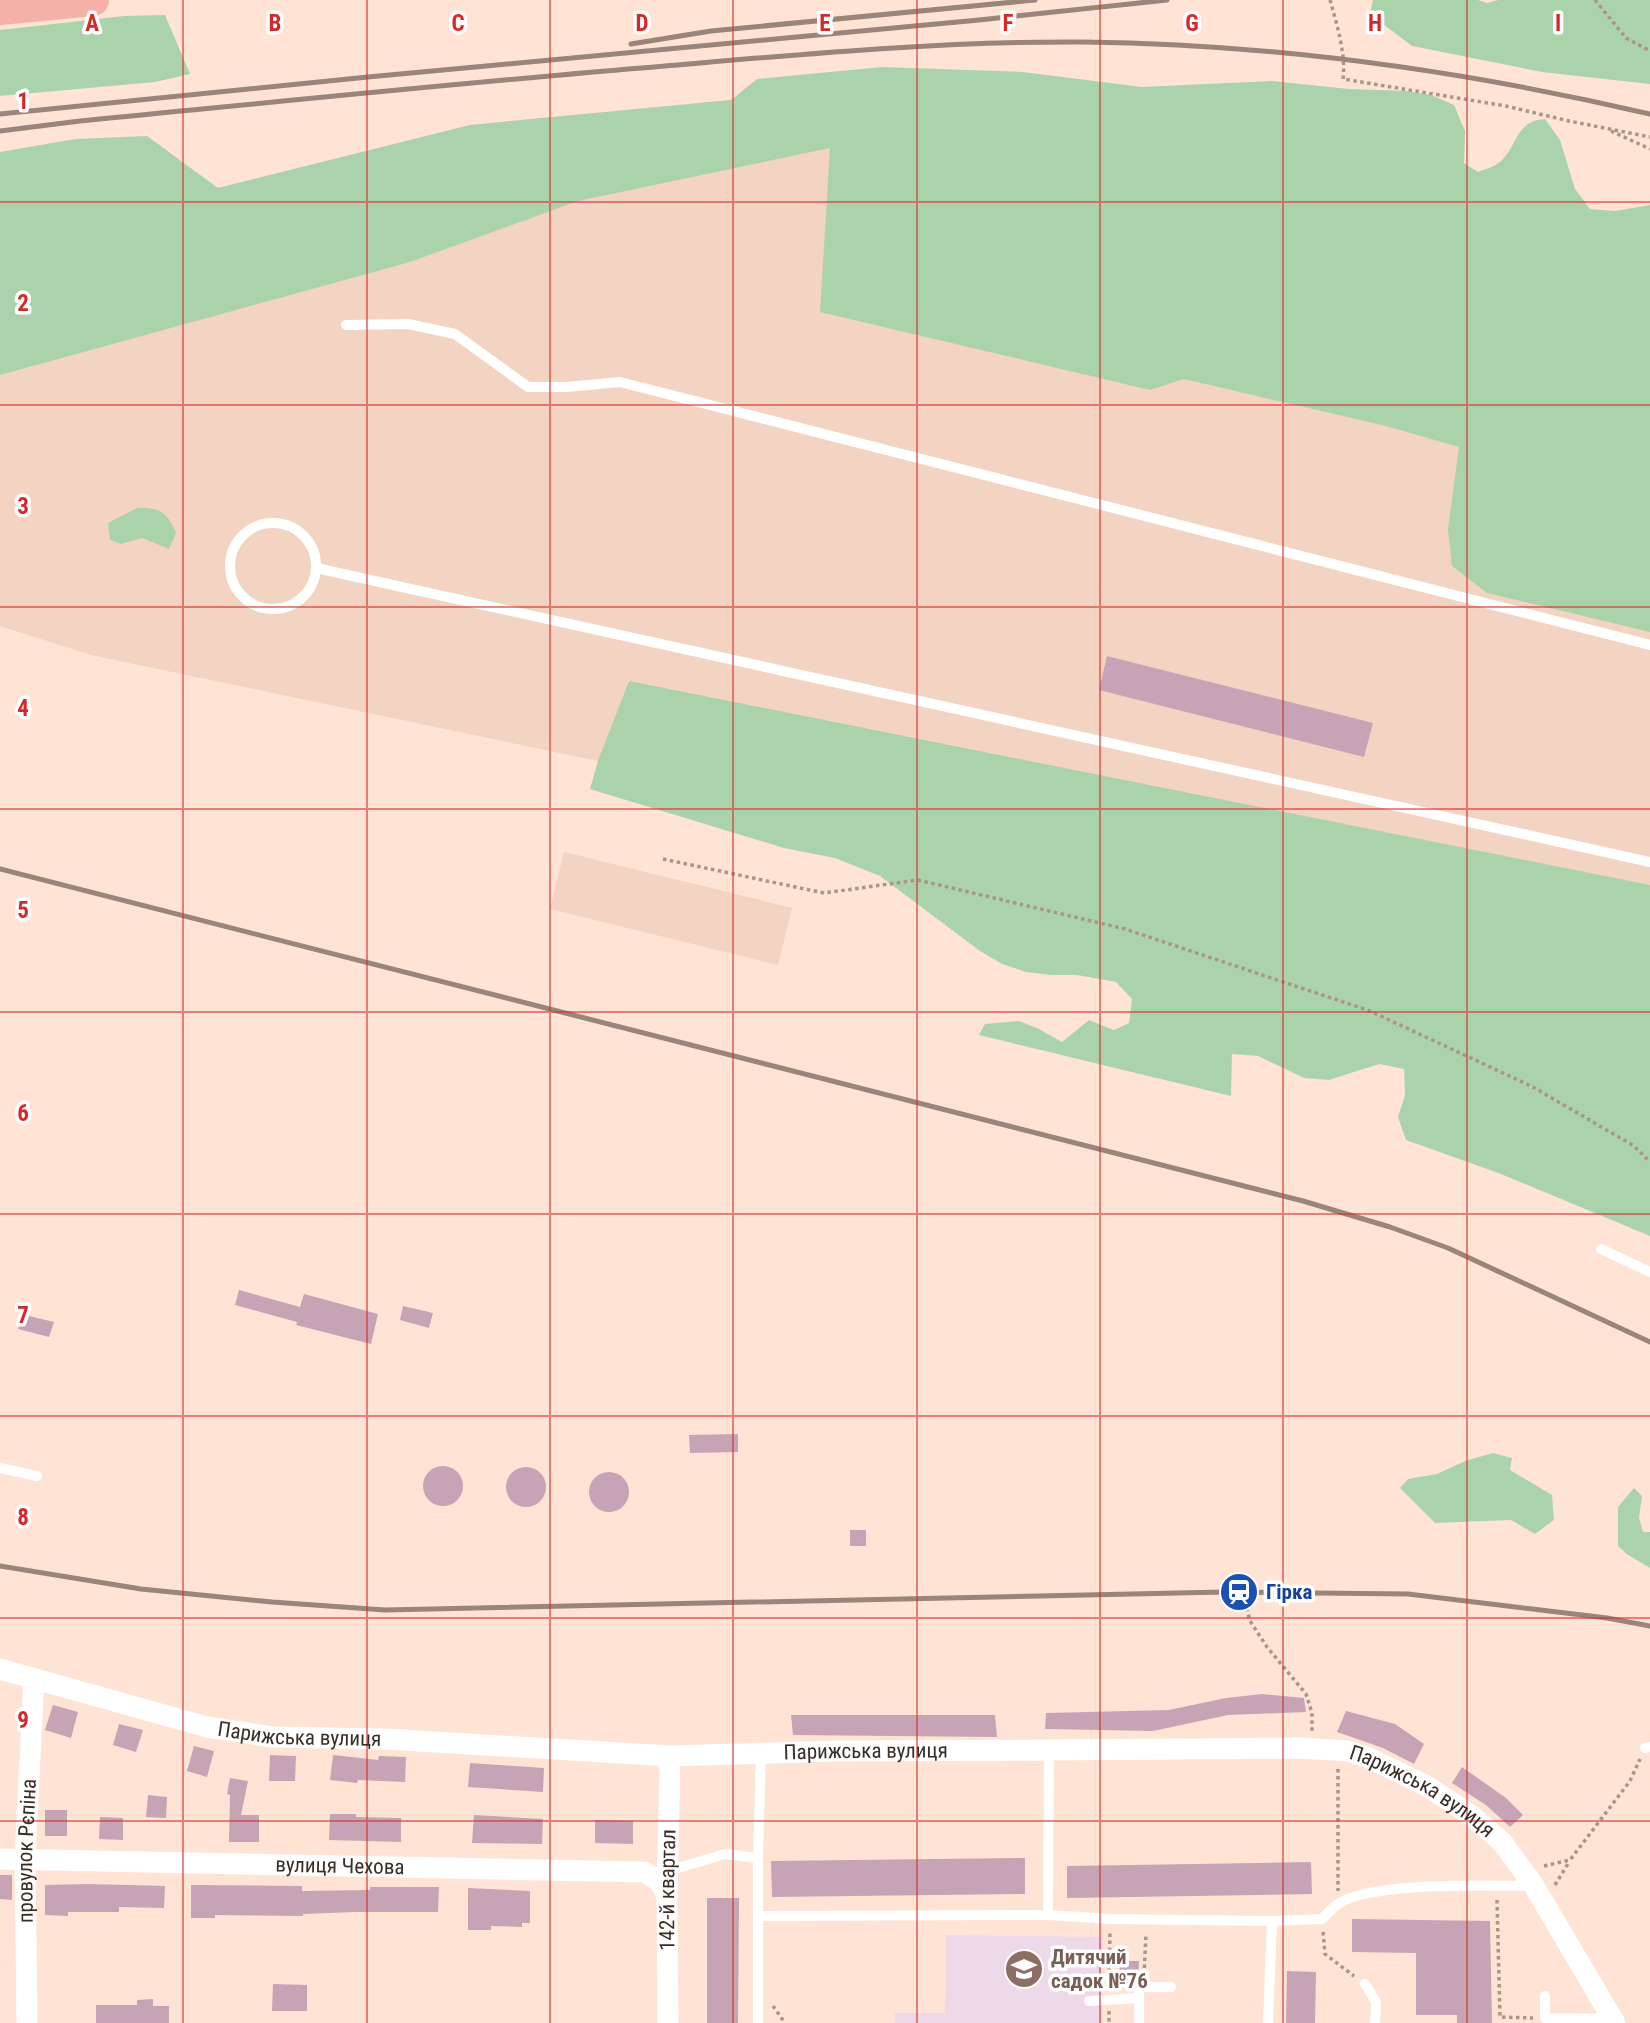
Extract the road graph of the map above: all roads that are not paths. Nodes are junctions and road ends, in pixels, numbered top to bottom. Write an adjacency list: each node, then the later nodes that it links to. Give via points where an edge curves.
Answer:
1 (93, 0): 2 (main road)
2 (0, 9)
3 (346, 325): 5 (lane, via 408,324 455,334 528,387 620,382)
4 (316, 568): 4 (lane, via 313,584 303,598 272,610 242,597 229,567 232,550 242,536 257,526 274,523 305,537 314,551); 6 (lane)
5 (1650, 645)
6 (1650, 862)
7 (1601, 1249): 8 (lane)
8 (1650, 1272)
9 (0, 1468): 10 (lane)
10 (37, 1476)
11 (0, 1669): 12 (street, Парижська вулиця)
12 (34, 1679): 15 (street, Парижська вулиця, via 207,1727 273,1737); 18 (street, провулок Рєпіна)
13 (1049, 1750): 14 (street, Парижська вулиця); 20 (street, Парижська вулиця, via 1312,1748 1367,1757 1449,1800 1492,1831); 22 (lane)
14 (761, 1754): 15 (street, Парижська вулиця); 16 (lane)
15 (670, 1756): 19 (street, 142-й квартал)
16 (758, 1858): 19 (lane, via 725,1854); 23 (lane)
17 (0, 1859): 18 (street, вулиця Чехова)
18 (24, 1859): 21 (street, вулиця Чехова, via 644,1872 659,1881); 31 (street, провулок Рєпіна)
19 (668, 1871): 21 (street, 142-й квартал)
20 (1534, 1886): 24 (lane, via 1448,1886 1370,1893 1338,1903 1322,1919); 30 (street, Парижська вулиця)
21 (667, 1895): 32 (street, 142-й квартал)
22 (1048, 1915): 23 (lane); 24 (lane)
23 (758, 1916): 33 (lane)
24 (1272, 1921): 35 (lane)
25 (1365, 1984): 36 (lane, via 1376,2002)
26 (1171, 1987): 27 (lane)
27 (1139, 1992): 29 (lane); 34 (lane)
28 (1545, 1996): 30 (lane, via 1545,2018)
29 (1089, 2001)
30 (1614, 2021)
31 (27, 2023)
32 (668, 2023)
33 (758, 2023)
34 (1139, 2023)
35 (1268, 2023)
36 (1375, 2023)

